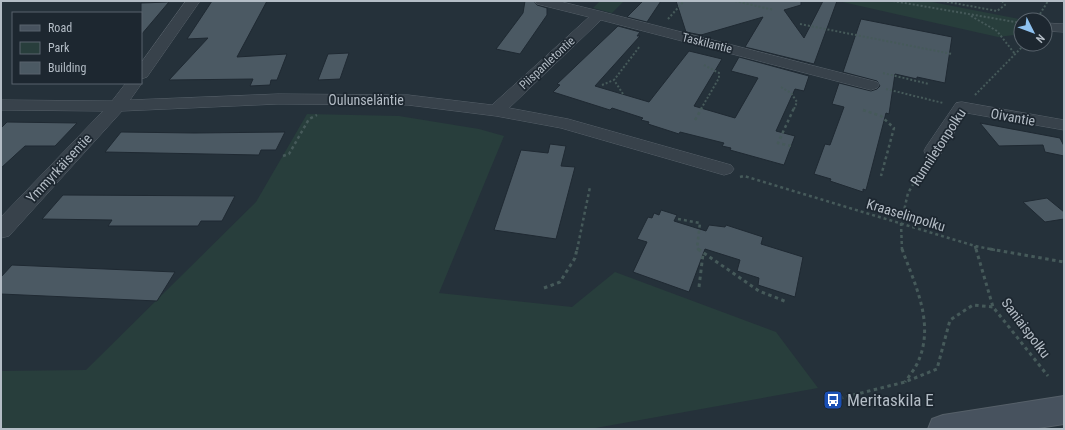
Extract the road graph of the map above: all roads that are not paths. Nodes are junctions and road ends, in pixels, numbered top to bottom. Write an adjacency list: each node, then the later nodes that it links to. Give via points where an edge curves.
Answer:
1 (193, 1): 6 (street)
2 (542, 1): 3 (street, Taskilantie)
3 (599, 15): 8 (street, Taskilantie); 12 (street, Piispanletontie)
4 (1053, 25): 5 (street)
5 (1064, 28)
6 (142, 73)
7 (133, 84): 10 (street, Ymmyrkäisentie)
8 (872, 85)
9 (1, 105): 10 (street, Oulunseläntie)
10 (117, 106): 12 (street, Oulunseläntie, via 278,99 401,100); 16 (street, Ymmyrkäisentie)
11 (962, 107): 13 (street, Oivantie); 14 (street, Runniletonpolku)
12 (496, 111): 15 (street, Oulunseläntie, via 562,123 604,134)
13 (1064, 125)
14 (933, 151)
15 (731, 173)
16 (1, 230)
17 (1064, 410): 18 (main road)
18 (943, 429)

